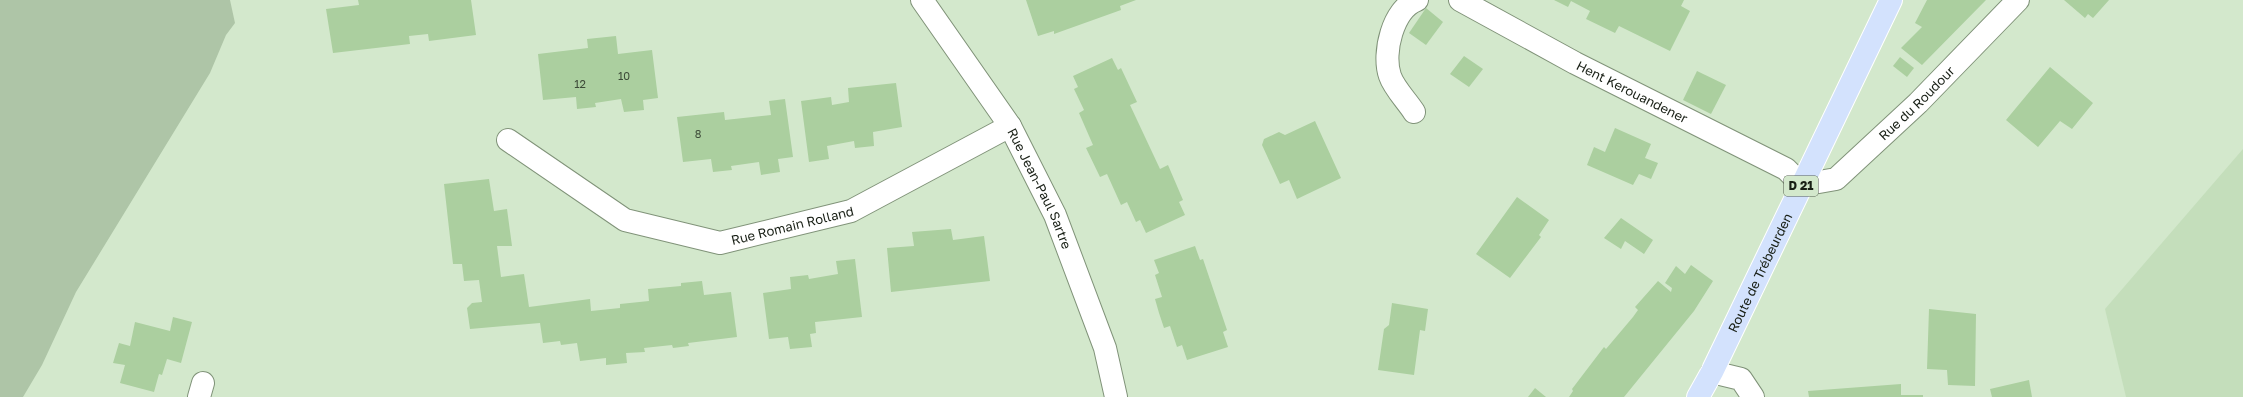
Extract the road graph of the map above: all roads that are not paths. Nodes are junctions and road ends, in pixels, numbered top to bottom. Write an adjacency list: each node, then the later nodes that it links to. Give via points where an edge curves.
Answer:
1 (922, 0): 7 (street, Rue Jean-Paul Sartre)
2 (1417, 0): 6 (street, via 1412,2 1394,24 1387,49 1390,76)
3 (1460, 0): 9 (street, Hent Kerouandener, via 1575,63 1786,169)
4 (1891, 0): 9 (main road, Route de Trébeurden / D 21)
5 (2018, 0): 9 (street, Rue du Roudour, via 1918,103 1836,179)
6 (1414, 112)
7 (1010, 126): 8 (street, Rue Romain Rolland, via 851,211 720,243 625,220); 11 (street, Rue Jean-Paul Sartre, via 1055,215 1105,348)
8 (508, 140)
9 (1802, 185): 10 (main road, Route de Trébeurden / D 21)
10 (1712, 372): 12 (main road, Route de Trébeurden / D 21); 13 (main road, Route de Trébeurden / D 21); 14 (street, via 1741,379)
11 (1116, 397)
12 (1694, 397)
13 (1698, 397)
14 (1753, 397)

